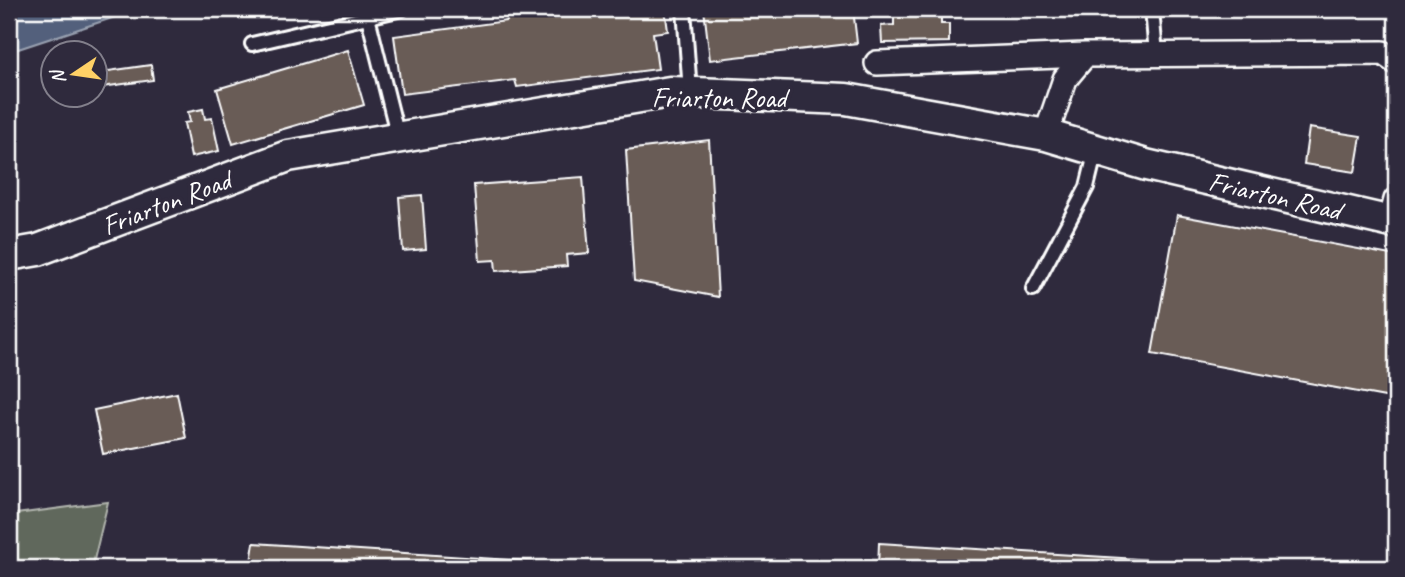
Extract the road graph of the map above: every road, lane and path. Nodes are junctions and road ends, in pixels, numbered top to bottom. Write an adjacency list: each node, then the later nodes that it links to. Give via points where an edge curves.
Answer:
1 (402, 9): 4 (lane)
2 (684, 9): 10 (lane)
3 (1152, 9): 6 (lane)
4 (368, 17): 5 (lane); 12 (lane)
5 (252, 44)
6 (1156, 54): 7 (street); 8 (street, via 1383,53)
7 (1085, 55): 9 (street); 11 (street, via 1065,79)
8 (1396, 62)
9 (877, 63)
10 (690, 92): 11 (street, Friarton Road, via 846,99); 12 (street, Friarton Road)
11 (1046, 135): 13 (street, Friarton Road)
12 (398, 137): 15 (street, Friarton Road, via 288,156 38,250)
13 (1096, 150): 14 (street, Friarton Road, via 1146,165); 16 (lane, via 1087,187)
14 (1394, 215)
15 (9, 255)
16 (1033, 289)

